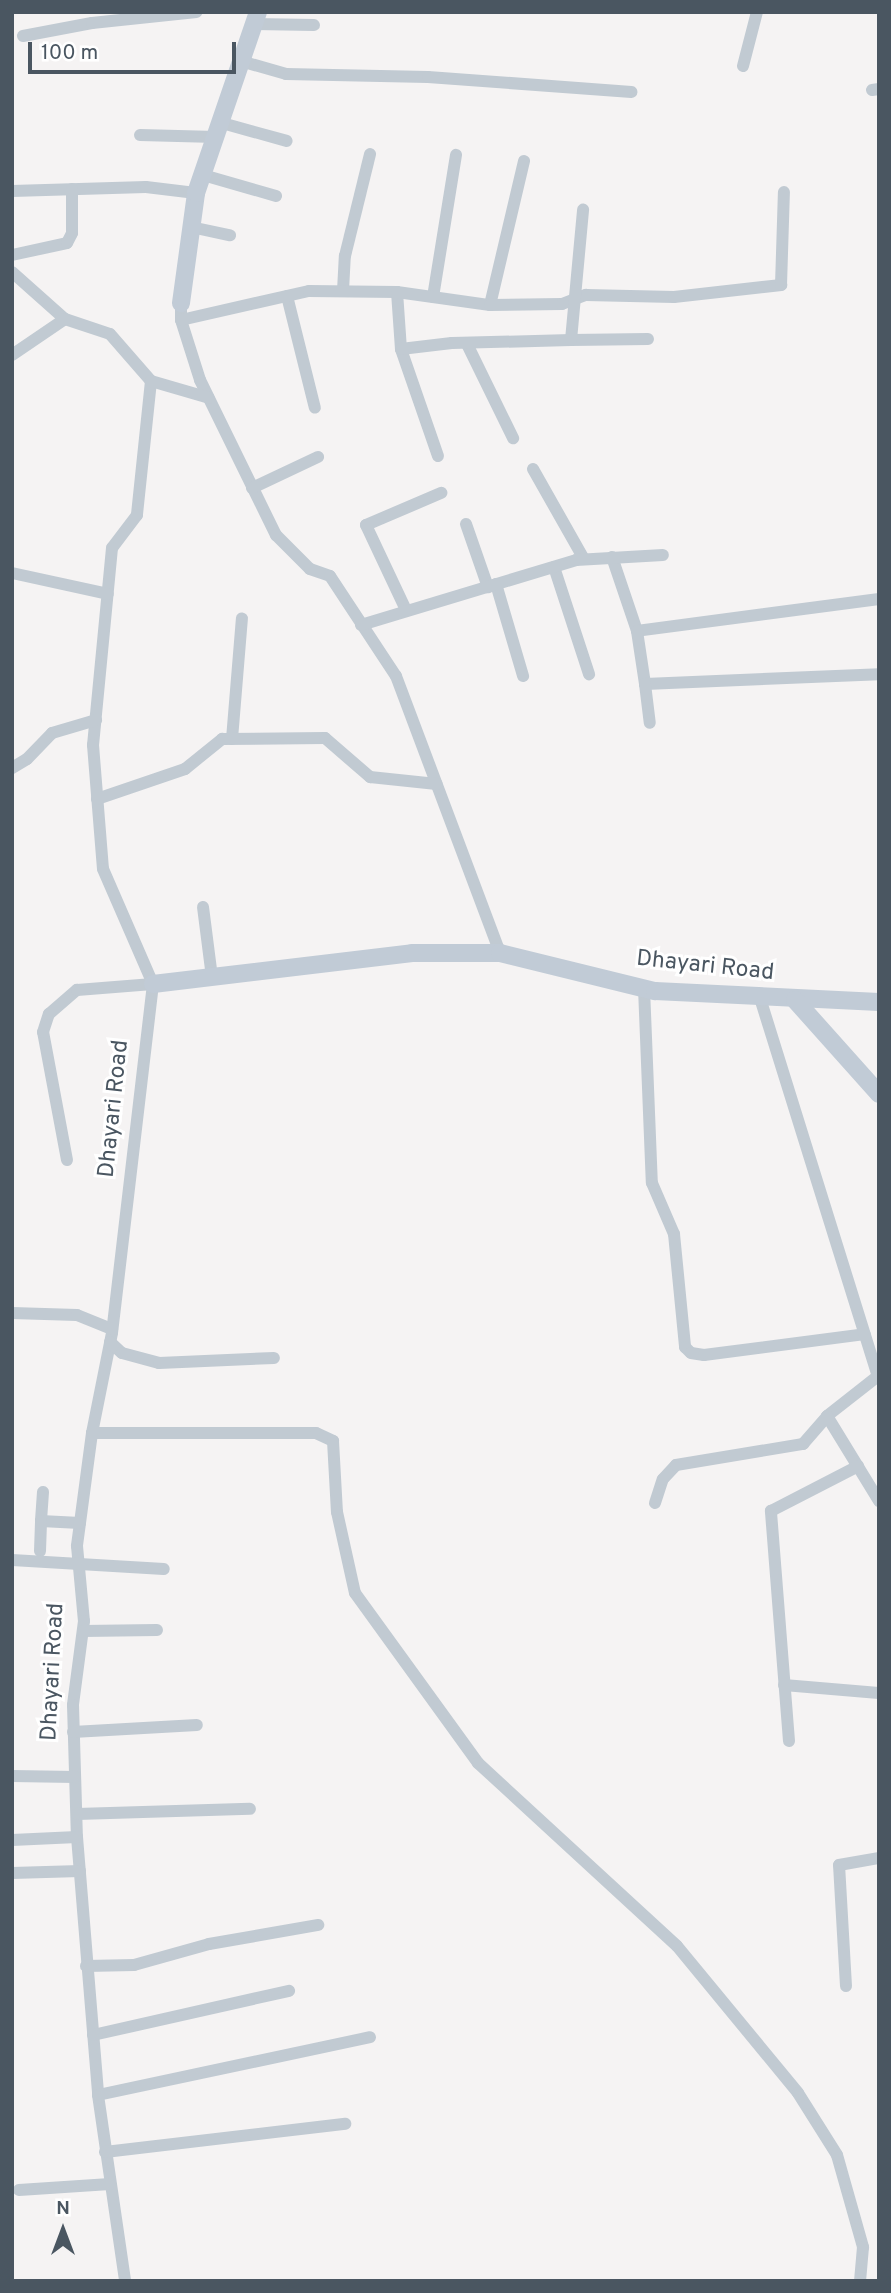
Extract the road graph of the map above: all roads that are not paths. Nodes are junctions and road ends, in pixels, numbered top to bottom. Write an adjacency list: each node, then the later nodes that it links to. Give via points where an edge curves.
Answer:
1 (196, 12): 5 (street)
2 (757, 12): 7 (street)
3 (256, 18): 4 (street); 6 (street)
4 (314, 25)
5 (23, 36)
6 (244, 62): 8 (street, via 286,74 428,77); 9 (street)
7 (743, 66)
8 (631, 92)
9 (219, 130): 10 (street); 11 (street); 15 (street)
10 (140, 135)
11 (287, 141)
12 (370, 154): 26 (street, via 345,256)
13 (456, 155): 29 (street)
14 (524, 160): 31 (street)
15 (203, 175): 19 (street); 20 (street)
16 (72, 189): 17 (street); 19 (street, via 146,187); 24 (street, via 72,233 67,243)
17 (12, 191)
18 (784, 192): 30 (street, via 781,285 674,296)
19 (196, 193): 22 (street)
20 (276, 196)
21 (583, 210): 30 (street)
22 (191, 227): 23 (street); 32 (street)
23 (230, 235)
24 (12, 255)
25 (12, 272): 33 (street)
26 (343, 290): 27 (street); 28 (street)
27 (397, 292): 29 (street); 37 (street)
28 (287, 296): 32 (street); 41 (street)
29 (433, 296): 31 (street)
30 (577, 296): 31 (street, via 562,304); 35 (street)
31 (490, 305)
32 (181, 311): 40 (street)
33 (65, 319): 38 (street); 39 (street, via 110,334)
34 (648, 339): 35 (street)
35 (571, 340): 36 (street)
36 (467, 344): 37 (street); 42 (street)
37 (401, 349): 43 (street)
38 (12, 355)
39 (151, 381): 40 (street); 55 (street, via 137,515 112,548)
40 (209, 398): 46 (street)
41 (315, 408)
42 (513, 438)
43 (438, 456)
44 (318, 457): 46 (street)
45 (533, 469): 51 (street)
46 (252, 488): 59 (street, via 276,535 310,569 330,576)
47 (441, 493): 57 (street, via 366,525)
48 (466, 524): 54 (street)
49 (663, 555): 50 (street)
50 (612, 557): 51 (street); 60 (street)
51 (584, 559): 52 (street)
52 (554, 567): 54 (street); 61 (street)
53 (12, 573): 55 (street)
54 (492, 585): 57 (street); 63 (street)
55 (108, 594): 65 (street)
56 (879, 599): 60 (street)
57 (405, 610): 59 (street)
58 (242, 618): 67 (street)
59 (360, 625): 69 (street, via 396,676)
60 (637, 631): 64 (street)
61 (589, 674)
62 (879, 674): 64 (street)
63 (523, 676)
64 (645, 684): 66 (street)
65 (96, 720): 68 (street, via 51,733); 70 (street)
66 (650, 723)
67 (232, 739): 69 (street, via 325,738 370,777); 70 (street, via 211,744 185,769)
68 (12, 768)
69 (437, 784): 72 (street)
70 (97, 799): 74 (street, via 103,869)
71 (203, 907): 73 (street)
72 (500, 953): 73 (street, Dhayari Road, via 412,953); 75 (street, Dhayari Road)
73 (212, 977): 74 (street, Dhayari Road)
74 (153, 984): 80 (street, via 77,990 49,1014 43,1032); 83 (street, Dhayari Road)
75 (644, 988): 76 (street, Dhayari Road); 82 (street, via 652,1183 674,1234 685,1347 691,1353 705,1354)
76 (761, 998): 77 (street, Dhayari Road); 82 (street)
77 (795, 1000): 78 (street, Dhayari Road); 79 (street)
78 (879, 1002)
79 (879, 1094)
80 (67, 1160)
81 (12, 1313): 83 (street, via 77,1315)
82 (865, 1334): 85 (street)
83 (111, 1336): 84 (street, via 122,1353 159,1363); 87 (street, Dhayari Road)
84 (274, 1358)
85 (878, 1376): 86 (street)
86 (827, 1416): 88 (street); 91 (street, via 803,1444 676,1465 663,1479)
87 (92, 1433): 93 (street, Dhayari Road); 126 (street, via 316,1433 333,1441 337,1511 355,1593 478,1763 677,1946 798,2093 837,2155 863,2247)
88 (858, 1466): 90 (street); 100 (street, via 771,1511)
89 (43, 1492): 92 (street)
90 (879, 1501)
91 (655, 1503)
92 (41, 1521): 93 (street); 94 (street)
93 (80, 1523): 96 (street, Dhayari Road)
94 (40, 1551)
95 (12, 1560): 96 (street)
96 (79, 1563): 97 (street); 99 (street, Dhayari Road)
97 (164, 1569)
98 (157, 1630): 99 (street)
99 (83, 1631): 103 (street, Dhayari Road)
100 (784, 1685): 101 (street); 104 (street)
101 (879, 1693)
102 (197, 1725): 103 (street)
103 (74, 1731): 106 (street, Dhayari Road)
104 (789, 1741)
105 (12, 1776): 106 (street)
106 (75, 1777): 108 (street, Dhayari Road)
107 (250, 1809): 108 (street)
108 (77, 1814): 109 (street, Dhayari Road)
109 (77, 1837): 110 (street); 112 (street, Dhayari Road)
110 (12, 1840)
111 (879, 1858): 116 (street, via 839,1865)
112 (80, 1871): 113 (street); 115 (street, Dhayari Road)
113 (12, 1873)
114 (318, 1925): 115 (street, via 209,1944 134,1965)
115 (86, 1966): 118 (street, Dhayari Road)
116 (846, 1986)
117 (289, 1991): 118 (street)
118 (93, 2035): 120 (street, Dhayari Road)
119 (370, 2037): 120 (street)
120 (98, 2095): 122 (street, Dhayari Road)
121 (345, 2124): 122 (street)
122 (105, 2152): 123 (street, Dhayari Road)
123 (110, 2184): 124 (street); 125 (street, Dhayari Road)
124 (19, 2190)
125 (125, 2281)
126 (860, 2281)

